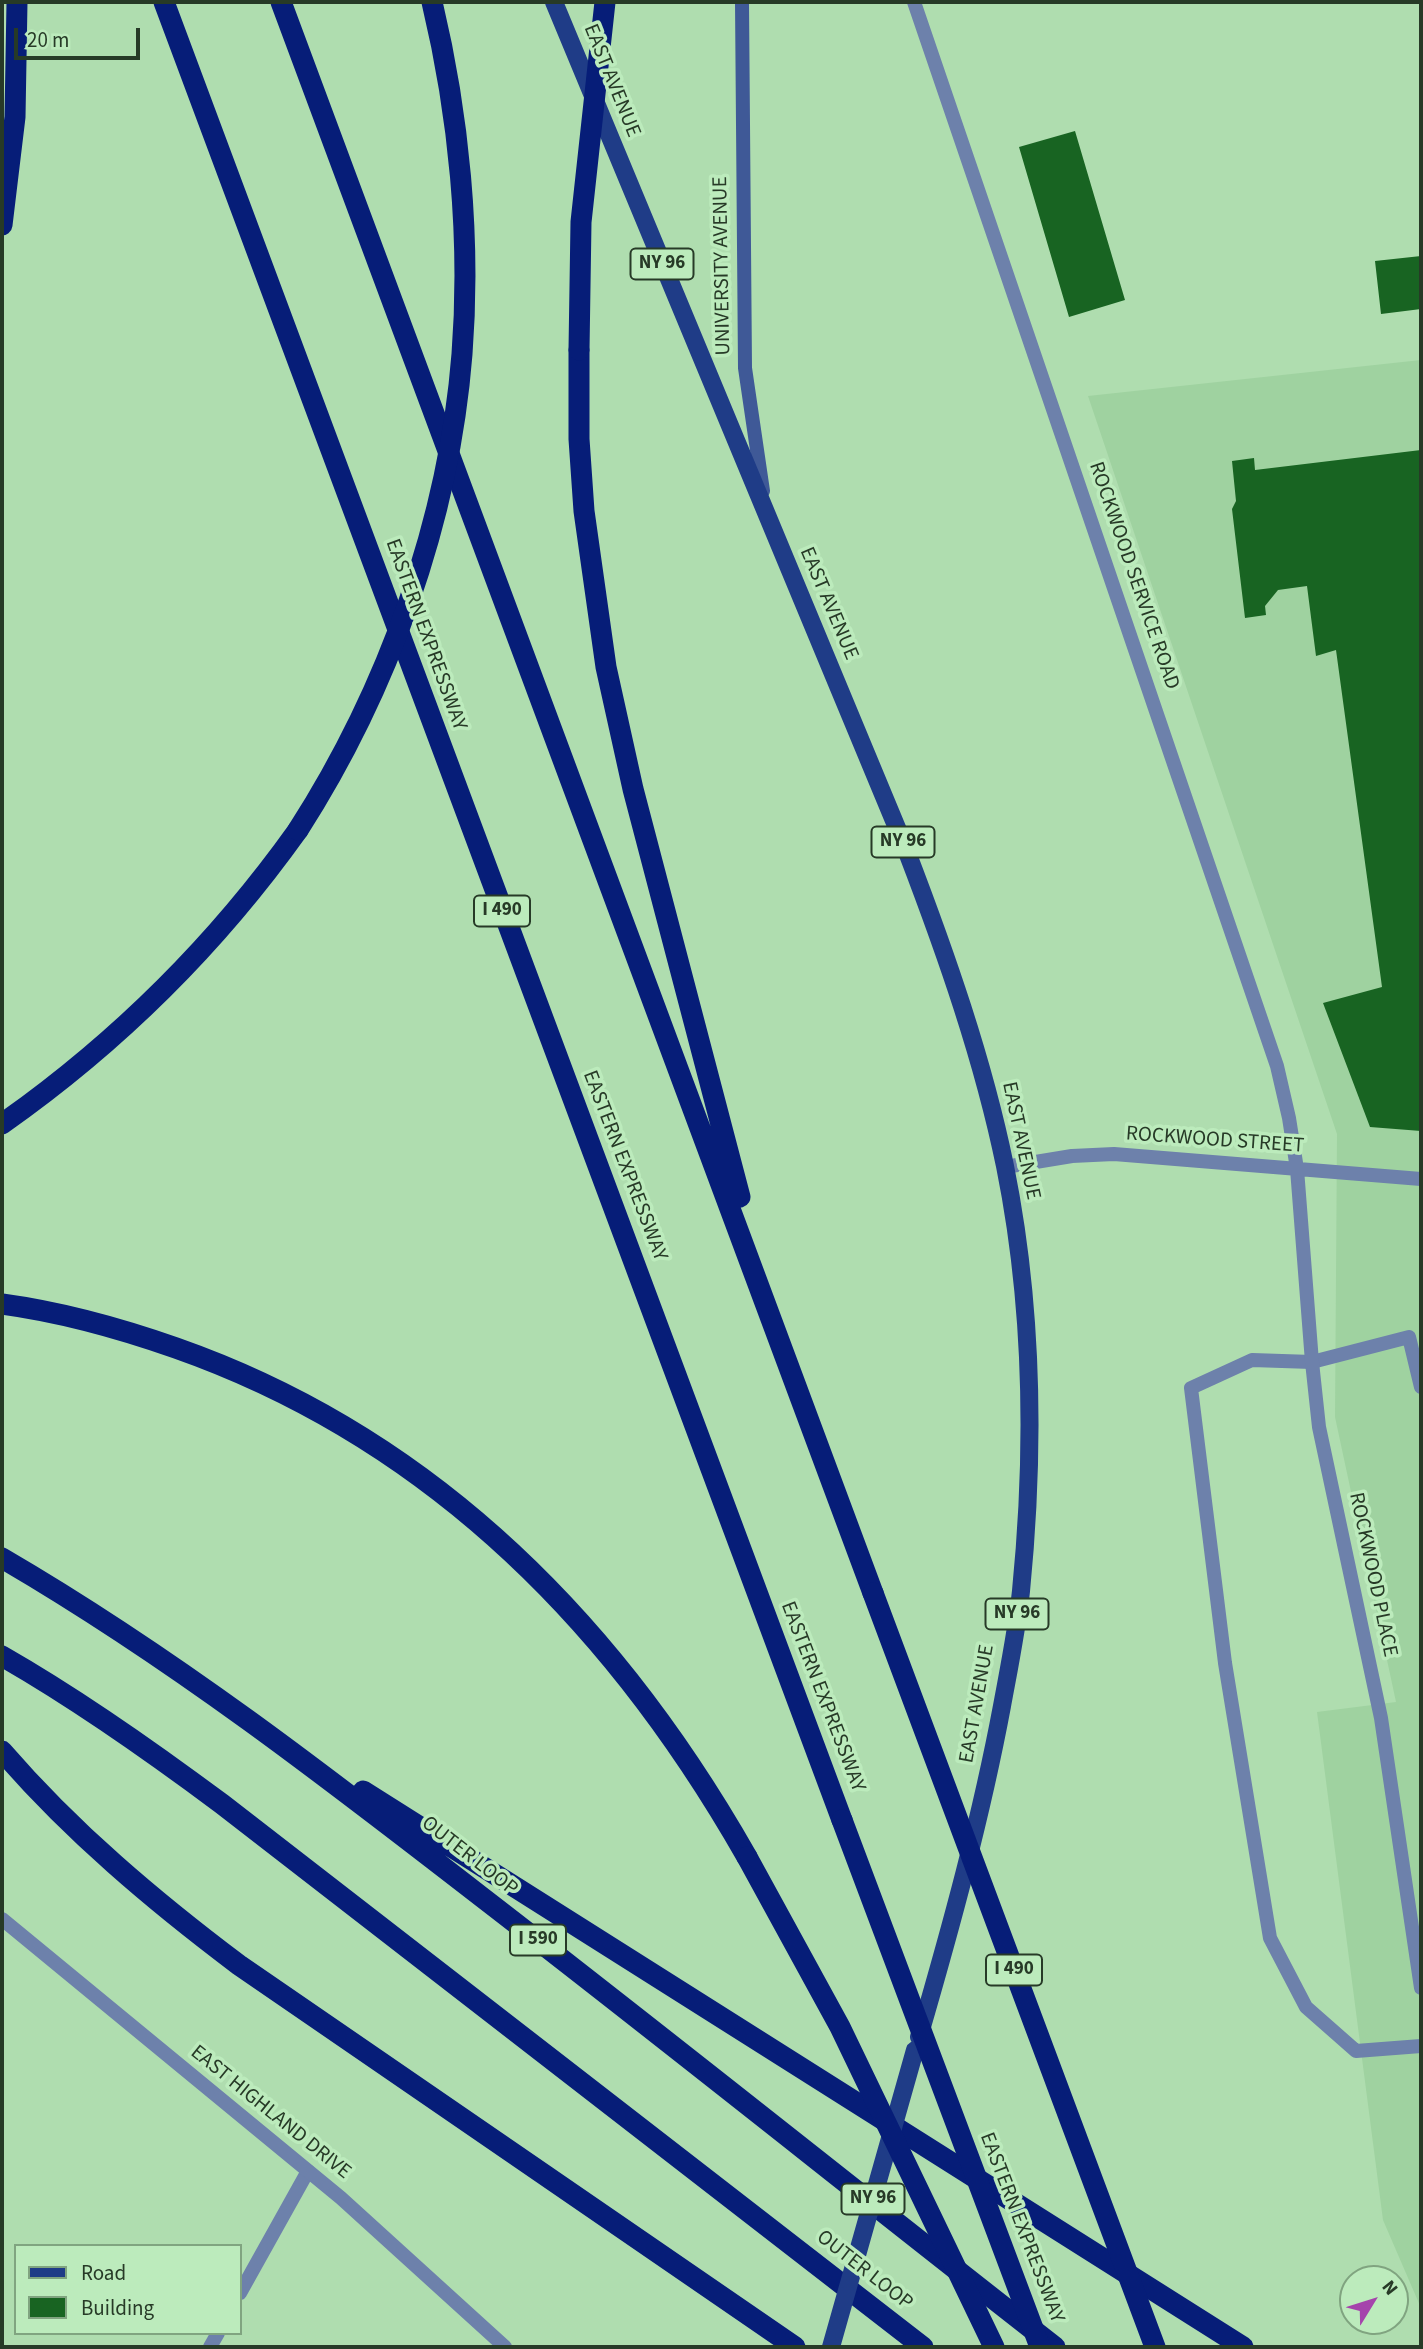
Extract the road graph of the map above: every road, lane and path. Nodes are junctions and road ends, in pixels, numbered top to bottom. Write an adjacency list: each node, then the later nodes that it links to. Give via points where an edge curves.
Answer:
1 (17, 2): 9 (highway, via 15,117)
2 (164, 2): 33 (highway, EASTERN EXPRESSWAY / I 490, bridge)
3 (281, 2): 16 (highway, I 490)
4 (432, 2): 11 (highway, bridge, via 453,107 464,317 454,421 439,491 391,651 348,745 298,830 237,910 164,989 86,1061)
5 (554, 2): 10 (main road, EAST AVENUE / NY 96)
6 (605, 2): 16 (highway, bridge, via 581,222 579,439 584,511 606,667 633,789)
7 (742, 2): 10 (main road, UNIVERSITY AVENUE, via 745,368)
8 (914, 2): 13 (street, ROCKWOOD SERVICE ROAD, via 1260,1013 1286,1105)
9 (2, 225)
10 (771, 527): 12 (main road, EAST AVENUE / NY 96, via 931,915 980,1065)
11 (2, 1124)
12 (1005, 1167): 13 (street, ROCKWOOD STREET, via 1103,1154); 30 (main road, EAST AVENUE / NY 96, bridge, via 1020,1261 1028,1356 1027,1510 1020,1593 976,1833)
13 (1297, 1168): 14 (street, ROCKWOOD STREET); 17 (street, ROCKWOOD PLACE)
14 (1421, 1179)
15 (2, 1304): 32 (highway, bridge, via 105,1325 202,1357 308,1405 425,1480 558,1596 685,1756 747,1857 840,2027)
16 (769, 1311): 35 (highway, I 490, bridge)
17 (1312, 1362): 18 (street, via 1409,1337); 24 (street, ROCKWOOD PLACE, via 1319,1427 1394,1792); 25 (street, via 1252,1360 1191,1388 1225,1663 1270,1938 1306,2007 1356,2051)
18 (1421, 1387)
19 (2, 1558): 21 (highway, OUTER LOOP / I 590)
20 (2, 1656): 31 (highway, OUTER LOOP, via 119,1730 222,1804)
21 (233, 1708): 34 (highway, OUTER LOOP / I 590, via 675,2047); 36 (highway)
22 (2, 1751): 29 (highway, via 35,1789 118,1867 240,1965)
23 (2, 1919): 26 (street, EAST HIGHLAND DRIVE)
24 (1421, 1987)
25 (1421, 2046)
26 (308, 2171): 27 (street); 28 (street, EAST HIGHLAND DRIVE)
27 (242, 2290)
28 (505, 2347)
29 (795, 2347)
30 (831, 2347)
31 (923, 2347)
32 (995, 2347)
33 (1040, 2347)
34 (1055, 2347)
35 (1155, 2347)
36 (1243, 2347)

